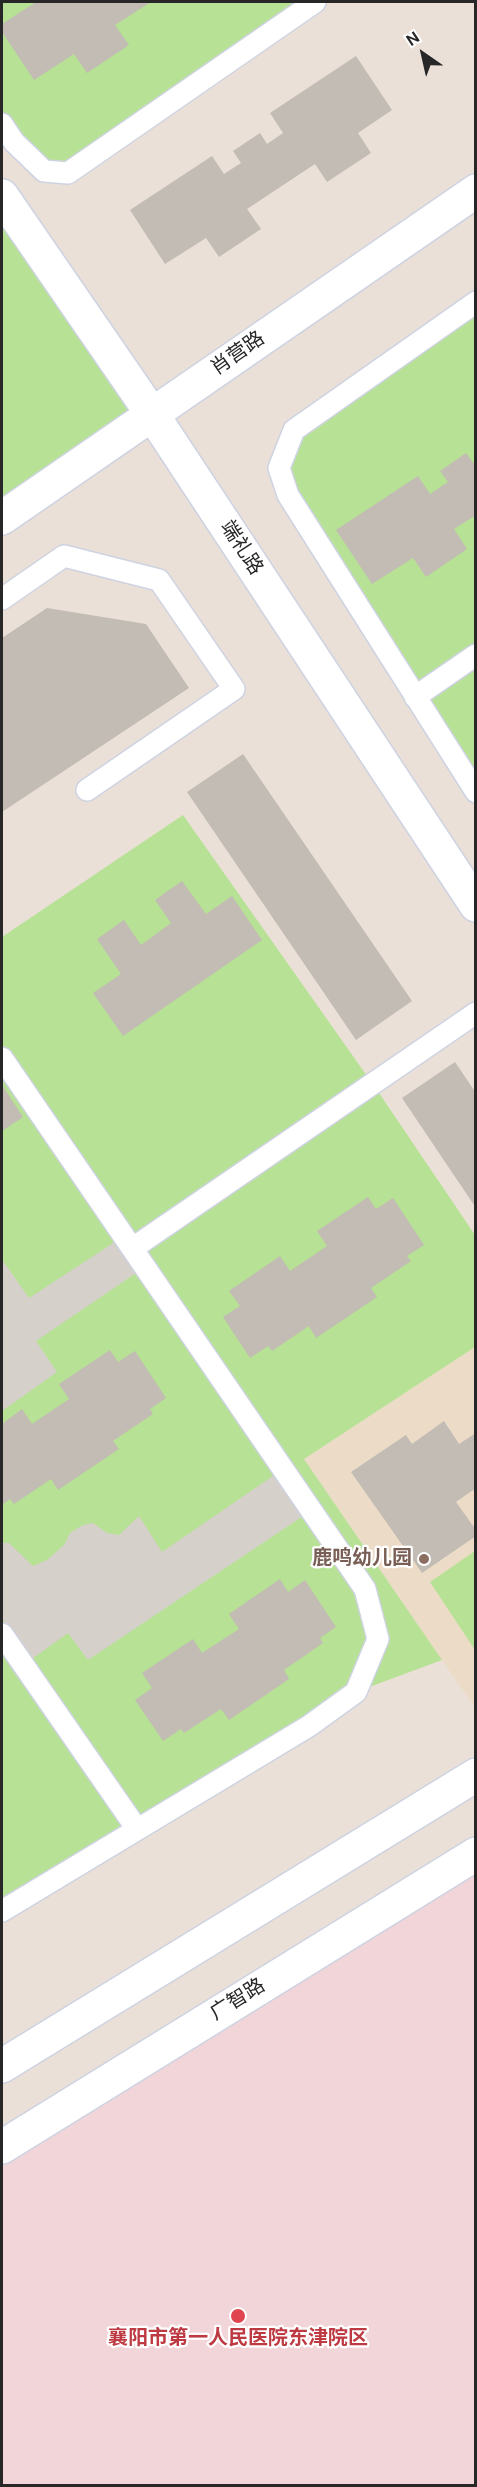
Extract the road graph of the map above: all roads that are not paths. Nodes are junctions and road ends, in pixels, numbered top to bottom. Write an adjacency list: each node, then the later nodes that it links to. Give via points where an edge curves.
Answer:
1 (315, 2): 2 (lane, via 68,173 44,171 14,142)
2 (2, 124)
3 (476, 191): 6 (street, 肖营路)
4 (2, 196): 6 (street, 端礼路)
5 (476, 302): 10 (lane, via 294,430 279,468 288,495)
6 (152, 414): 7 (street, 肖营路); 13 (street, 端礼路)
7 (2, 518)
8 (2, 599): 11 (lane, via 64,556 159,580 234,689)
9 (476, 656): 10 (lane)
10 (415, 697): 12 (lane)
11 (87, 790)
12 (476, 792)
13 (476, 904)
14 (476, 1013): 16 (lane)
15 (2, 1058): 16 (lane)
16 (133, 1248): 19 (lane, via 365,1588 378,1639 356,1692 309,1726)
17 (2, 1634): 19 (lane)
18 (476, 1775): 22 (street)
19 (137, 1829): 21 (lane)
20 (476, 1854): 23 (street, 广智路)
21 (2, 1911)
22 (2, 2066)
23 (2, 2147)

